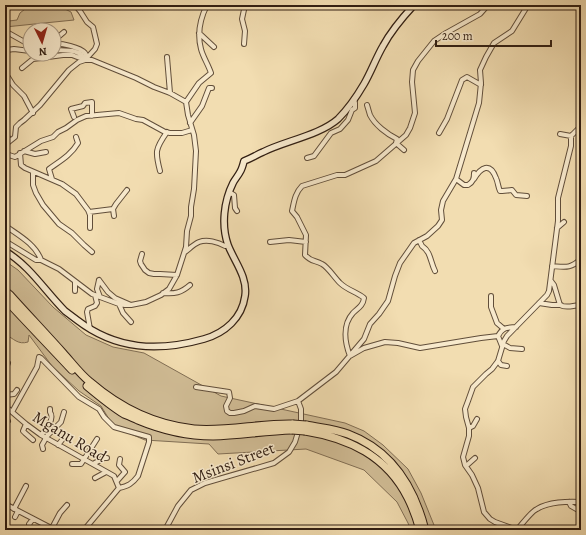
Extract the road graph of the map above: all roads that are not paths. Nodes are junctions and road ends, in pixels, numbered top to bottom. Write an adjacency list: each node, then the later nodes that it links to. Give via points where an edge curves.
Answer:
1 (74, 5): 18 (street, via 93,27 96,38 95,49)
2 (206, 5): 8 (street, via 200,21)
3 (245, 5): 11 (street, via 242,19 245,31)
4 (414, 5): 27 (main road, via 383,45)
5 (488, 5): 43 (street, via 480,14 434,41 418,61 413,70 412,82 415,113 413,122 406,135)
6 (528, 5): 23 (street, via 512,31 494,43 480,70)
7 (5, 31): 9 (street)
8 (200, 33): 12 (street); 28 (street, via 201,49 211,72 199,83)
9 (22, 40)
10 (62, 44): 18 (street, via 85,53)
11 (244, 44)
12 (214, 47)
13 (7, 50): 15 (street)
14 (62, 50): 18 (street, via 75,51)
15 (22, 51)
16 (62, 55): 18 (street, via 72,55)
17 (167, 57): 26 (street)
18 (85, 60): 26 (street, via 92,60); 30 (street, via 69,70)
19 (29, 62): 20 (street)
20 (22, 68)
21 (8, 77): 30 (street, via 24,96)
22 (581, 84): 25 (street)
23 (481, 85): 37 (street, via 467,77 462,80); 53 (street, via 479,103)
24 (212, 88): 33 (street, via 209,88 202,106)
25 (581, 92)
26 (170, 93): 28 (street)
27 (354, 100): 49 (street, via 355,108 348,120 340,129 331,132 314,156); 57 (main road, via 345,112 324,128 244,161)
28 (186, 102): 33 (street)
29 (367, 105): 43 (street, via 376,123 396,139)
30 (33, 113): 42 (street, via 16,127 15,137)
31 (92, 116): 32 (street, via 92,102 71,110); 36 (street, via 119,113 143,120); 46 (street, via 77,120 53,137)
32 (74, 117)
33 (190, 123): 35 (street)
34 (581, 126): 40 (street)
35 (192, 130): 36 (street, via 182,133); 74 (street, via 196,151 194,189)
36 (167, 132): 50 (street, via 156,152)
37 (439, 133)
38 (560, 134): 40 (street)
39 (5, 135): 42 (street)
40 (572, 136): 66 (street, via 558,198)
41 (76, 137): 55 (street, via 78,144 74,150 49,169)
42 (10, 141): 44 (street)
43 (396, 143): 45 (street); 70 (street, via 376,161 346,175 337,175 302,186 298,190 292,211 306,235)
44 (5, 145)
45 (404, 150)
46 (22, 152): 47 (street); 48 (street, via 14,157); 51 (street, via 21,165)
47 (46, 152)
48 (6, 153)
49 (307, 158)
50 (160, 171)
51 (33, 172): 55 (street); 73 (street, via 33,185 43,205 59,224)
52 (474, 173): 54 (street)
53 (456, 179): 54 (street, via 468,185); 67 (street, via 443,201 442,220)
54 (474, 179): 58 (street, via 481,170 488,167 496,176 500,191 512,190 516,195)
55 (52, 180): 61 (street, via 76,194)
56 (127, 190): 59 (street)
57 (229, 192): 60 (street, via 234,195); 71 (main road, via 224,220)
58 (527, 196)
59 (113, 209): 61 (street); 62 (street)
60 (237, 211)
61 (89, 212): 65 (street)
62 (114, 216)
63 (564, 222): 66 (street)
64 (5, 224): 77 (street, via 33,247)
65 (90, 228)
66 (557, 228): 78 (street)
67 (420, 240): 79 (street, via 430,255); 104 (street, via 414,243 400,263 388,301)
68 (5, 242): 77 (street, via 36,260)
69 (270, 242): 70 (street)
70 (306, 242): 104 (street, via 305,255 309,260 323,264 347,289 364,298 346,327 346,345)
71 (228, 244): 74 (street, via 225,246 219,243 199,242); 99 (main road, via 244,278 245,296 240,314 221,332 186,344 161,347 122,343)
72 (5, 251): 99 (main road, via 15,257 66,311)
73 (92, 252)
74 (184, 252): 80 (street)
75 (142, 254): 80 (street, via 141,264 149,273)
76 (581, 259): 78 (street, via 567,268)
77 (41, 260): 82 (street, via 59,269)
78 (552, 266): 81 (street)
79 (435, 271)
80 (177, 275): 86 (street, via 169,289)
81 (551, 281): 91 (street, via 547,295); 94 (street)
82 (75, 282): 85 (street); 87 (street)
83 (190, 285): 86 (street, via 175,294)
84 (5, 291): 123 (highway, via 89,381 134,412 154,420 194,429 277,423)
85 (75, 291)
86 (163, 293): 93 (street, via 146,302)
87 (95, 295): 89 (street); 99 (street, via 97,303 87,312)
88 (491, 296): 97 (street, via 491,308)
89 (100, 297): 92 (street); 93 (street, via 96,289 99,280 115,298)
90 (5, 299): 123 (highway, via 87,386 125,415 169,431 188,434 212,436)
91 (539, 303): 94 (street); 98 (street)
92 (119, 304): 93 (street); 96 (street)
93 (131, 305)
94 (562, 305): 95 (street)
95 (581, 305)
96 (131, 322)
97 (497, 323): 100 (street); 101 (street)
98 (516, 327): 100 (street); 102 (street, via 507,336)
99 (90, 329)
100 (504, 329): 101 (street)
101 (499, 335): 102 (street); 104 (street, via 420,348 385,342 364,348)
102 (503, 345): 103 (street); 105 (street)
103 (522, 349)
104 (350, 356): 112 (street, via 336,372)
105 (498, 361): 107 (street); 122 (street, via 473,387 465,409)
106 (8, 363): 108 (street)
107 (507, 366)
108 (5, 370)
109 (196, 387): 112 (street, via 229,392 230,398 226,406 230,413 255,406 274,409)
110 (17, 390): 111 (street, via 14,394)
111 (5, 395)
112 (298, 400): 123 (street, via 302,416)
113 (5, 406): 115 (street, Mganu Road)
114 (50, 409): 124 (street, via 52,418)
115 (12, 412): 120 (street, Mganu Road); 142 (street, via 41,358 79,397 99,409 114,427 149,437 150,442 138,476 128,486)
116 (64, 412): 125 (street, via 61,422)
117 (5, 416): 119 (street)
118 (477, 419): 122 (street)
119 (8, 421)
120 (26, 424): 124 (street, Mganu Road); 127 (street, via 23,430)
121 (305, 428): 123 (highway, bridge); 156 (highway, via 362,449 384,465 408,498); 157 (highway, via 329,429 347,434 379,451 403,478 413,495)
122 (469, 428): 137 (street, via 463,457)
123 (294, 430): 155 (street, Msinsi Street, via 295,442 288,452 274,463 205,483 191,490 178,506)
124 (41, 435): 125 (street, Mganu Road)
125 (46, 438): 129 (street, Mganu Road); 130 (street, via 42,445)
126 (97, 439): 133 (street)
127 (33, 440)
128 (62, 440): 129 (street)
129 (58, 445): 133 (street, Mganu Road)
130 (43, 449)
131 (107, 458): 136 (street)
132 (475, 458): 137 (street)
133 (83, 459): 135 (street, via 81,464); 136 (street, Mganu Road)
134 (120, 459): 140 (street, via 119,465 126,472)
135 (72, 464)
136 (93, 464): 138 (street, Mganu Road)
137 (466, 466): 143 (street, via 478,488 484,512 495,522 517,530 535,509)
138 (106, 472): 139 (street); 140 (street, Mganu Road)
139 (95, 478)
140 (117, 481): 142 (street, Mganu Road)
141 (26, 486): 147 (street)
142 (119, 488): 154 (street)
143 (569, 502): 144 (street); 148 (street)
144 (581, 502)
145 (5, 504): 147 (street)
146 (67, 504): 152 (street, via 60,512)
147 (14, 509): 149 (street)
148 (578, 510)
149 (18, 511): 150 (street); 151 (street)
150 (15, 517)
151 (33, 519): 152 (street); 153 (street, via 29,524)
152 (54, 529)
153 (32, 530)
154 (84, 530)
155 (166, 530)
156 (420, 530)
157 (425, 530)

